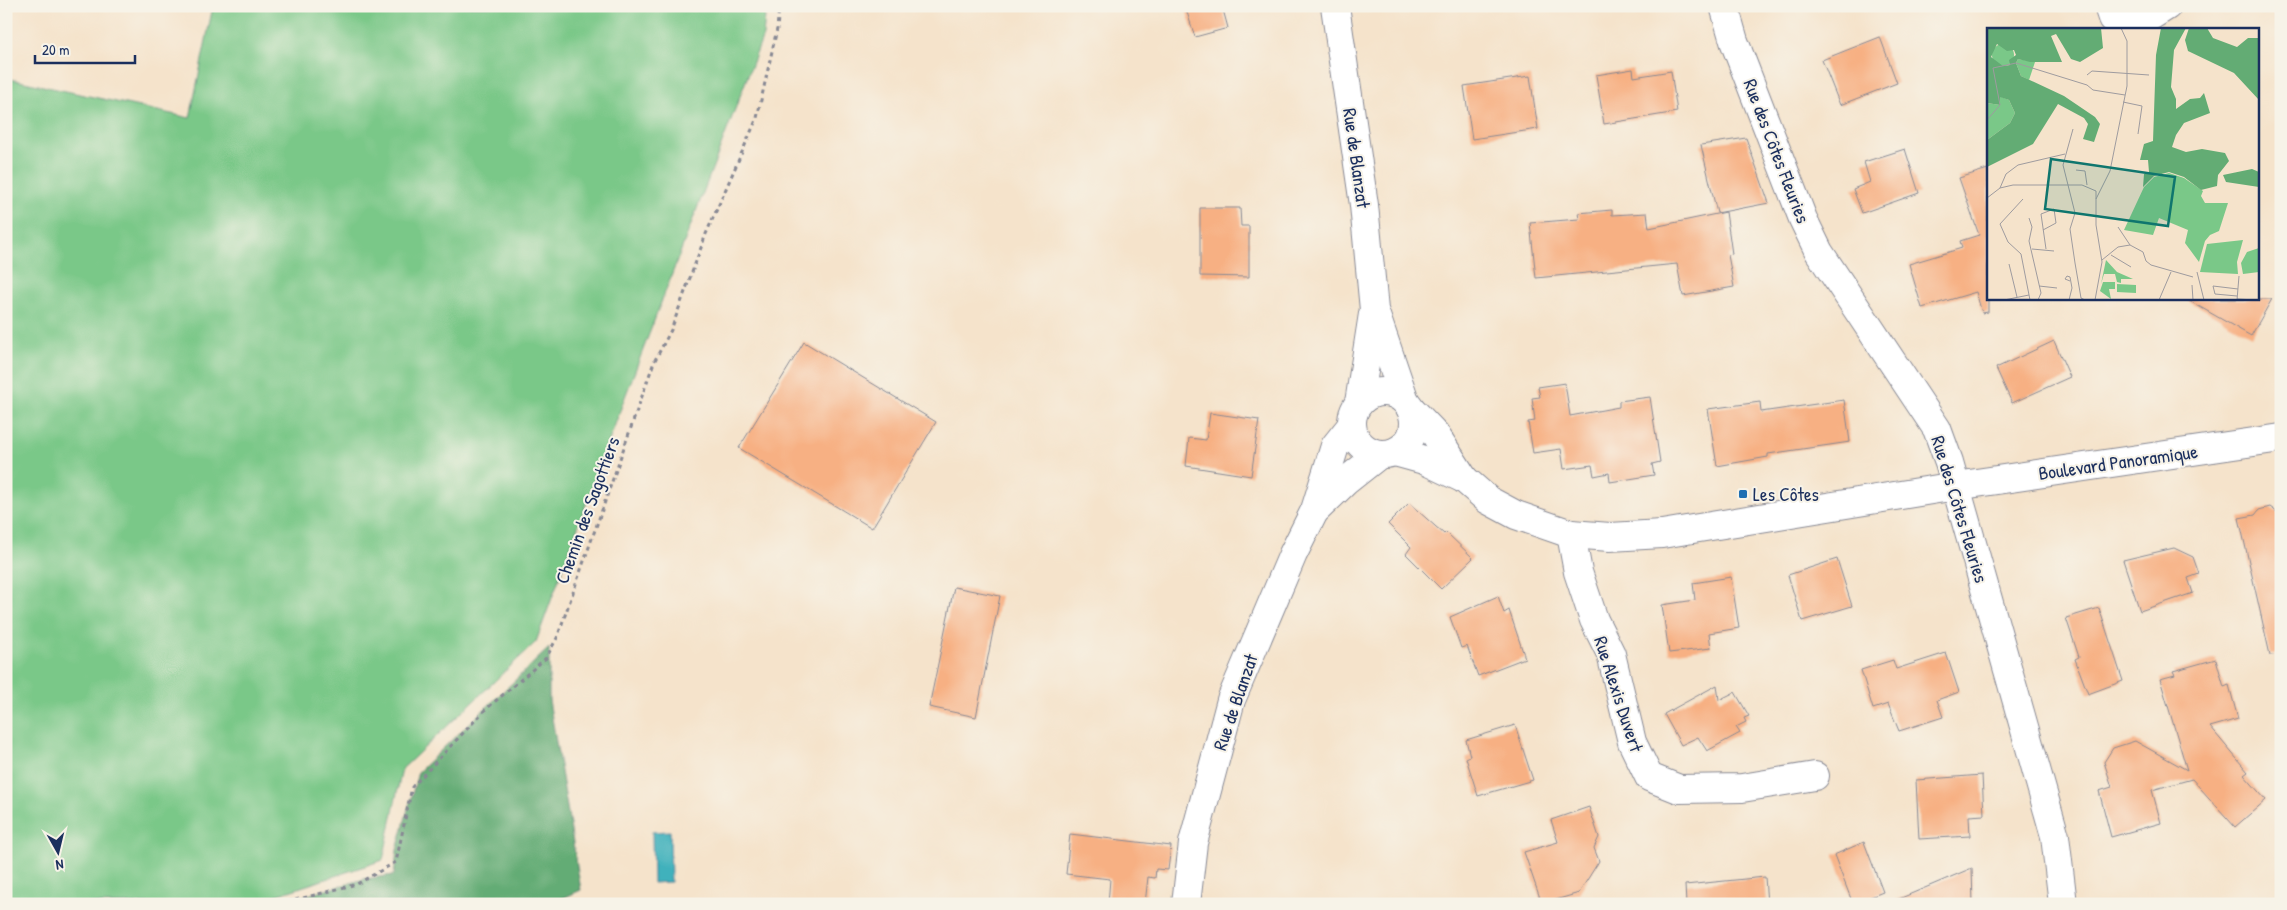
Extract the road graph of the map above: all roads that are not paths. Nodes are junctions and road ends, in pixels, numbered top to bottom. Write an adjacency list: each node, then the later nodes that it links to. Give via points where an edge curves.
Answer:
1 (1335, 6): 5 (street, Rue de Blanzat, via 1364,205)
2 (1724, 6): 11 (street, Rue des Côtes Fleuries, via 1734,41 1803,219 1819,252 1937,428)
3 (2108, 6): 4 (street, via 2112,18 2143,21)
4 (2167, 6)
5 (1374, 310): 6 (street, Rue de Blanzat); 7 (street, Rue de Blanzat)
6 (1408, 405): 7 (street, via 1394,394 1382,392 1369,395); 9 (street, via 1414,419 1410,438 1403,446); 10 (street, via 1435,434)
7 (1355, 414): 9 (street, via 1354,436 1361,445 1370,451); 12 (street, Rue de Blanzat, via 1335,446)
8 (2281, 438): 11 (street, Boulevard Panoramique)
9 (1387, 453): 10 (street, via 1424,460); 12 (street, Rue de Blanzat, via 1346,481)
10 (1464, 479): 13 (street, via 1488,500 1516,515)
11 (1956, 486): 13 (street, via 1662,534 1610,537); 16 (street, Rue des Côtes Fleuries, via 2055,836)
12 (1316, 510): 15 (street, Rue de Blanzat, via 1293,554 1231,700 1193,843)
13 (1570, 534): 14 (street, Rue Alexis Duvert, via 1578,572 1594,620 1610,654 1632,742 1649,777 1679,789 1742,788)
14 (1815, 776)
15 (1186, 904)
16 (2063, 904)

